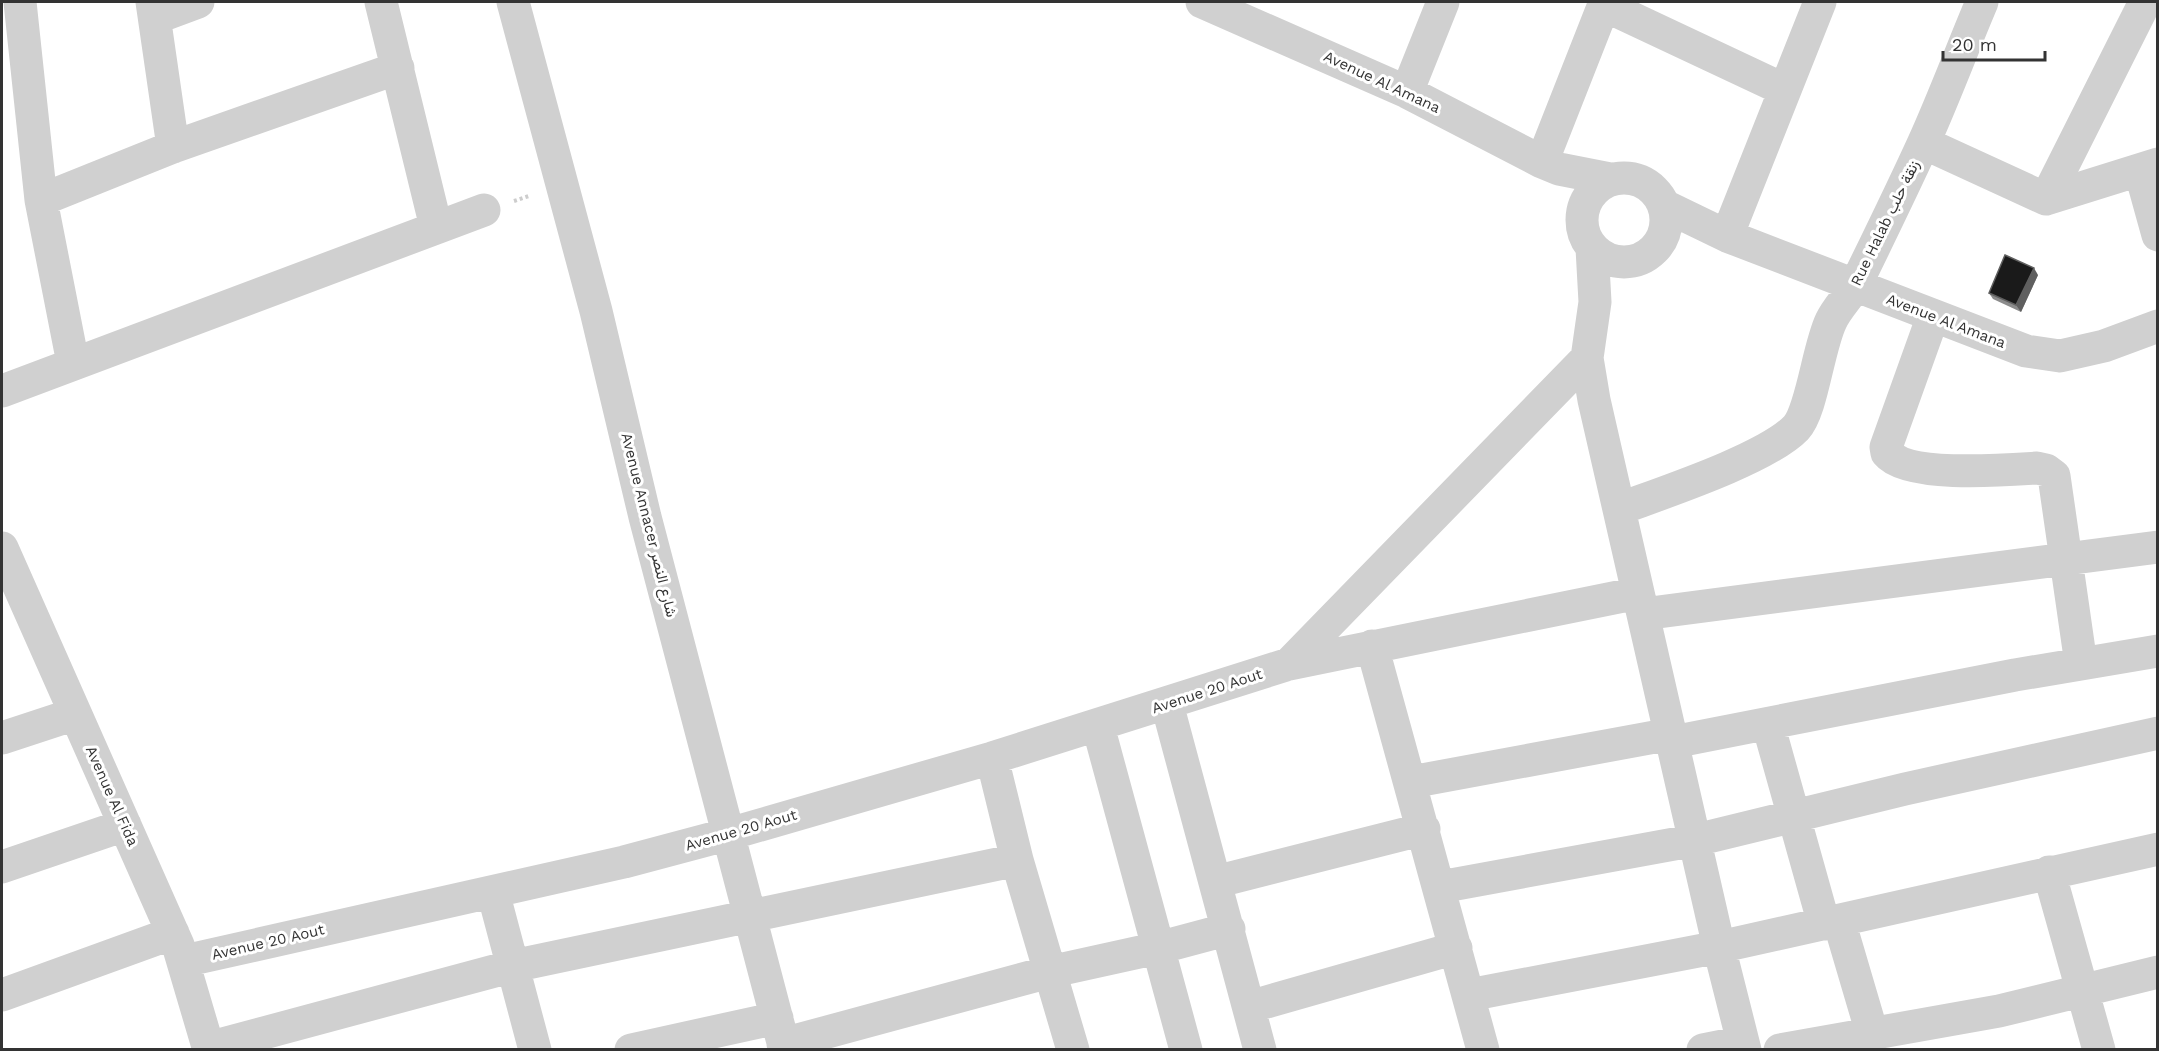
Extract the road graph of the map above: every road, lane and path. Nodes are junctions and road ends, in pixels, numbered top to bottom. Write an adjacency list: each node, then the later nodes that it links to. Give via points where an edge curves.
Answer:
1 (20, 2): 22 (street)
2 (198, 2): 11 (street)
3 (381, 2): 12 (street)
4 (513, 2): 20 (street, Avenue Annacer شارع النصر)
5 (1443, 2): 14 (street)
6 (1820, 2): 13 (street)
7 (2145, 2): 21 (street)
8 (1604, 3): 13 (street); 17 (street)
9 (1973, 4): 15 (street, Rue Halab زنقة حلب)
10 (1220, 5): 14 (street, Avenue Al Amana)
11 (153, 10): 16 (street)
12 (398, 68): 16 (street); 26 (street)
13 (1785, 90): 27 (street)
14 (1407, 92): 17 (street, Avenue Al Amana)
15 (1924, 144): 21 (street); 32 (street, Rue Halab زنقة حلب)
16 (172, 147): 22 (street)
17 (1551, 166): 19 (street, Avenue Al Amana); 25 (street)
18 (2149, 167): 21 (street); 28 (street)
19 (1610, 179): 23 (street, Avenue Al Amana, via 1642,181 1656,191); 25 (street, via 1595,188 1585,201)
20 (562, 185): 24 (path); 61 (street, Avenue Annacer شارع النصر)
21 (2046, 199)
22 (41, 200): 37 (street)
23 (1665, 206): 27 (street, Avenue Al Amana); 29 (street)
24 (484, 210): 26 (street)
25 (1581, 218): 30 (street, via 1583,234)
26 (436, 227): 37 (street)
27 (1716, 232): 29 (street); 32 (street, Avenue Al Amana)
28 (2157, 235)
29 (1663, 238): 31 (street, via 1652,252)
30 (1592, 248): 31 (street, via 1605,259); 33 (street)
31 (1638, 260): 33 (street)
32 (1855, 287): 34 (street, Avenue Al Amana); 39 (street, Rue Halab زنقة حلب, via 1831,320 1808,405 1798,427 1751,456)
33 (1595, 302): 36 (street)
34 (1933, 316): 35 (street, Avenue Al Amana, via 2026,351 2060,356 2104,346); 42 (street, via 1887,453 1896,462 1913,466 1966,471 2037,468 2050,472 2056,483)
35 (2157, 326)
36 (1587, 358): 39 (street); 47 (street, Avenue 20 Aout)
37 (74, 363): 38 (street)
38 (2, 391)
39 (1619, 509): 44 (street)
40 (2157, 547): 42 (street, Avenue 20 Aout)
41 (2, 548): 43 (street, Avenue Al Fida)
42 (2068, 558): 44 (street, Avenue 20 Aout); 48 (street)
43 (11, 600): 50 (street, Avenue Al Fida)
44 (1640, 604): 45 (street, Avenue 20 Aout); 55 (street)
45 (1372, 646): 47 (street, Avenue 20 Aout); 57 (street)
46 (2157, 651): 48 (street)
47 (1289, 664): 49 (street, Avenue 20 Aout)
48 (2081, 664): 51 (street)
49 (1167, 704): 52 (street, Avenue 20 Aout); 67 (street)
50 (75, 714): 54 (street); 59 (street, Avenue Al Fida)
51 (1768, 724): 55 (street); 58 (street)
52 (1098, 726): 56 (street, Avenue 20 Aout); 75 (street)
53 (2157, 733): 58 (street)
54 (2, 738)
55 (1672, 738): 57 (street); 62 (street)
56 (992, 758): 61 (street, Avenue 20 Aout); 64 (street)
57 (1411, 782): 60 (street)
58 (1794, 816): 62 (street); 71 (street)
59 (125, 825): 65 (street); 73 (street, Avenue Al Fida)
60 (1424, 829): 67 (street); 68 (street)
61 (729, 834): 69 (street, Avenue 20 Aout); 70 (street, Avenue Annacer شارع النصر)
62 (1696, 840): 68 (street); 74 (street)
63 (2157, 849): 66 (street)
64 (1017, 860): 70 (street); 78 (street)
65 (2, 867)
66 (2049, 872): 71 (street); 80 (street)
67 (1215, 882): 72 (street)
68 (1440, 887): 76 (street)
69 (493, 892): 73 (street, Avenue 20 Aout); 77 (street)
70 (752, 917): 77 (street); 85 (street, Avenue Annacer شارع النصر)
71 (1832, 923): 74 (street); 84 (street)
72 (1229, 929): 75 (street); 83 (street)
73 (178, 947): 81 (street, Avenue 20 Aout); 89 (street, Avenue Al Fida)
74 (1719, 947): 82 (street); 87 (street)
75 (1158, 948): 78 (street); 92 (street)
76 (1456, 948): 82 (street); 83 (street)
77 (513, 966): 89 (street); 90 (street)
78 (1049, 972): 85 (street); 88 (street)
79 (2157, 972): 80 (street)
80 (2082, 993): 86 (street, via 1999,1011); 97 (street)
81 (2, 995)
82 (1469, 995): 94 (street)
83 (1249, 1006): 93 (street)
84 (1872, 1033): 86 (street); 96 (street)
85 (782, 1037): 91 (street)
86 (1913, 1038)
87 (1744, 1046): 95 (street)
88 (1065, 1048)
89 (209, 1049)
90 (535, 1050)
91 (631, 1050)
92 (1186, 1050)
93 (1260, 1050)
94 (1484, 1050)
95 (1703, 1050)
96 (1780, 1050)
97 (2099, 1050)

